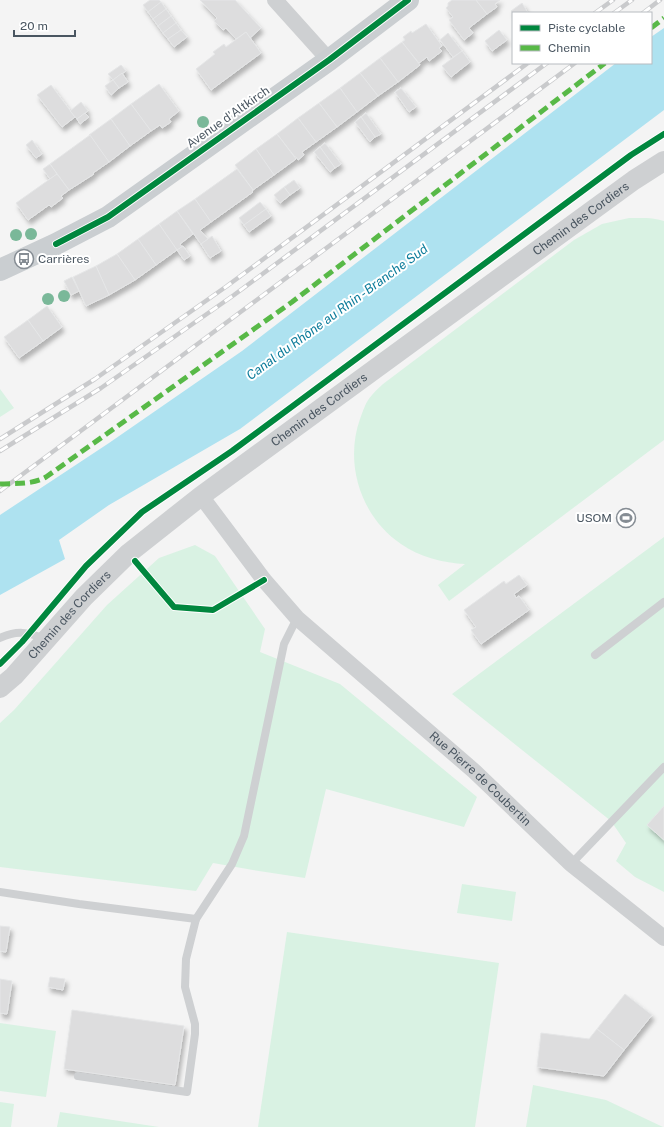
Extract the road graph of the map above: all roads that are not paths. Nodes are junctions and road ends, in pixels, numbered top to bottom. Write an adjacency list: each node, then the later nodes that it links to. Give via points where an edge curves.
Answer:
1 (275, 0): 3 (street)
2 (408, 0): 3 (main road, Avenue d'Altkirch)
3 (329, 60): 5 (main road, Avenue d'Altkirch, via 90,228)
4 (664, 161): 6 (street, Chemin des Cordiers, via 634,180)
5 (0, 270)
6 (201, 496): 8 (street, Rue Pierre de Coubertin, via 264,580); 10 (street, Chemin des Cordiers, via 129,553 84,597)
7 (664, 602): 11 (lane)
8 (297, 618): 14 (street, Rue Pierre de Coubertin, via 474,772); 16 (lane, via 284,644 244,836 232,864)
9 (0, 638): 10 (lane, via 9,633 29,633)
10 (46, 640): 12 (street, Chemin des Cordiers)
11 (595, 655)
12 (0, 688)
13 (664, 767): 14 (lane)
14 (571, 864): 17 (street, Rue Pierre de Coubertin)
15 (0, 892): 16 (lane)
16 (196, 919): 18 (lane, via 186,959 185,987 195,1024 187,1092)
17 (664, 938)
18 (78, 1076)

